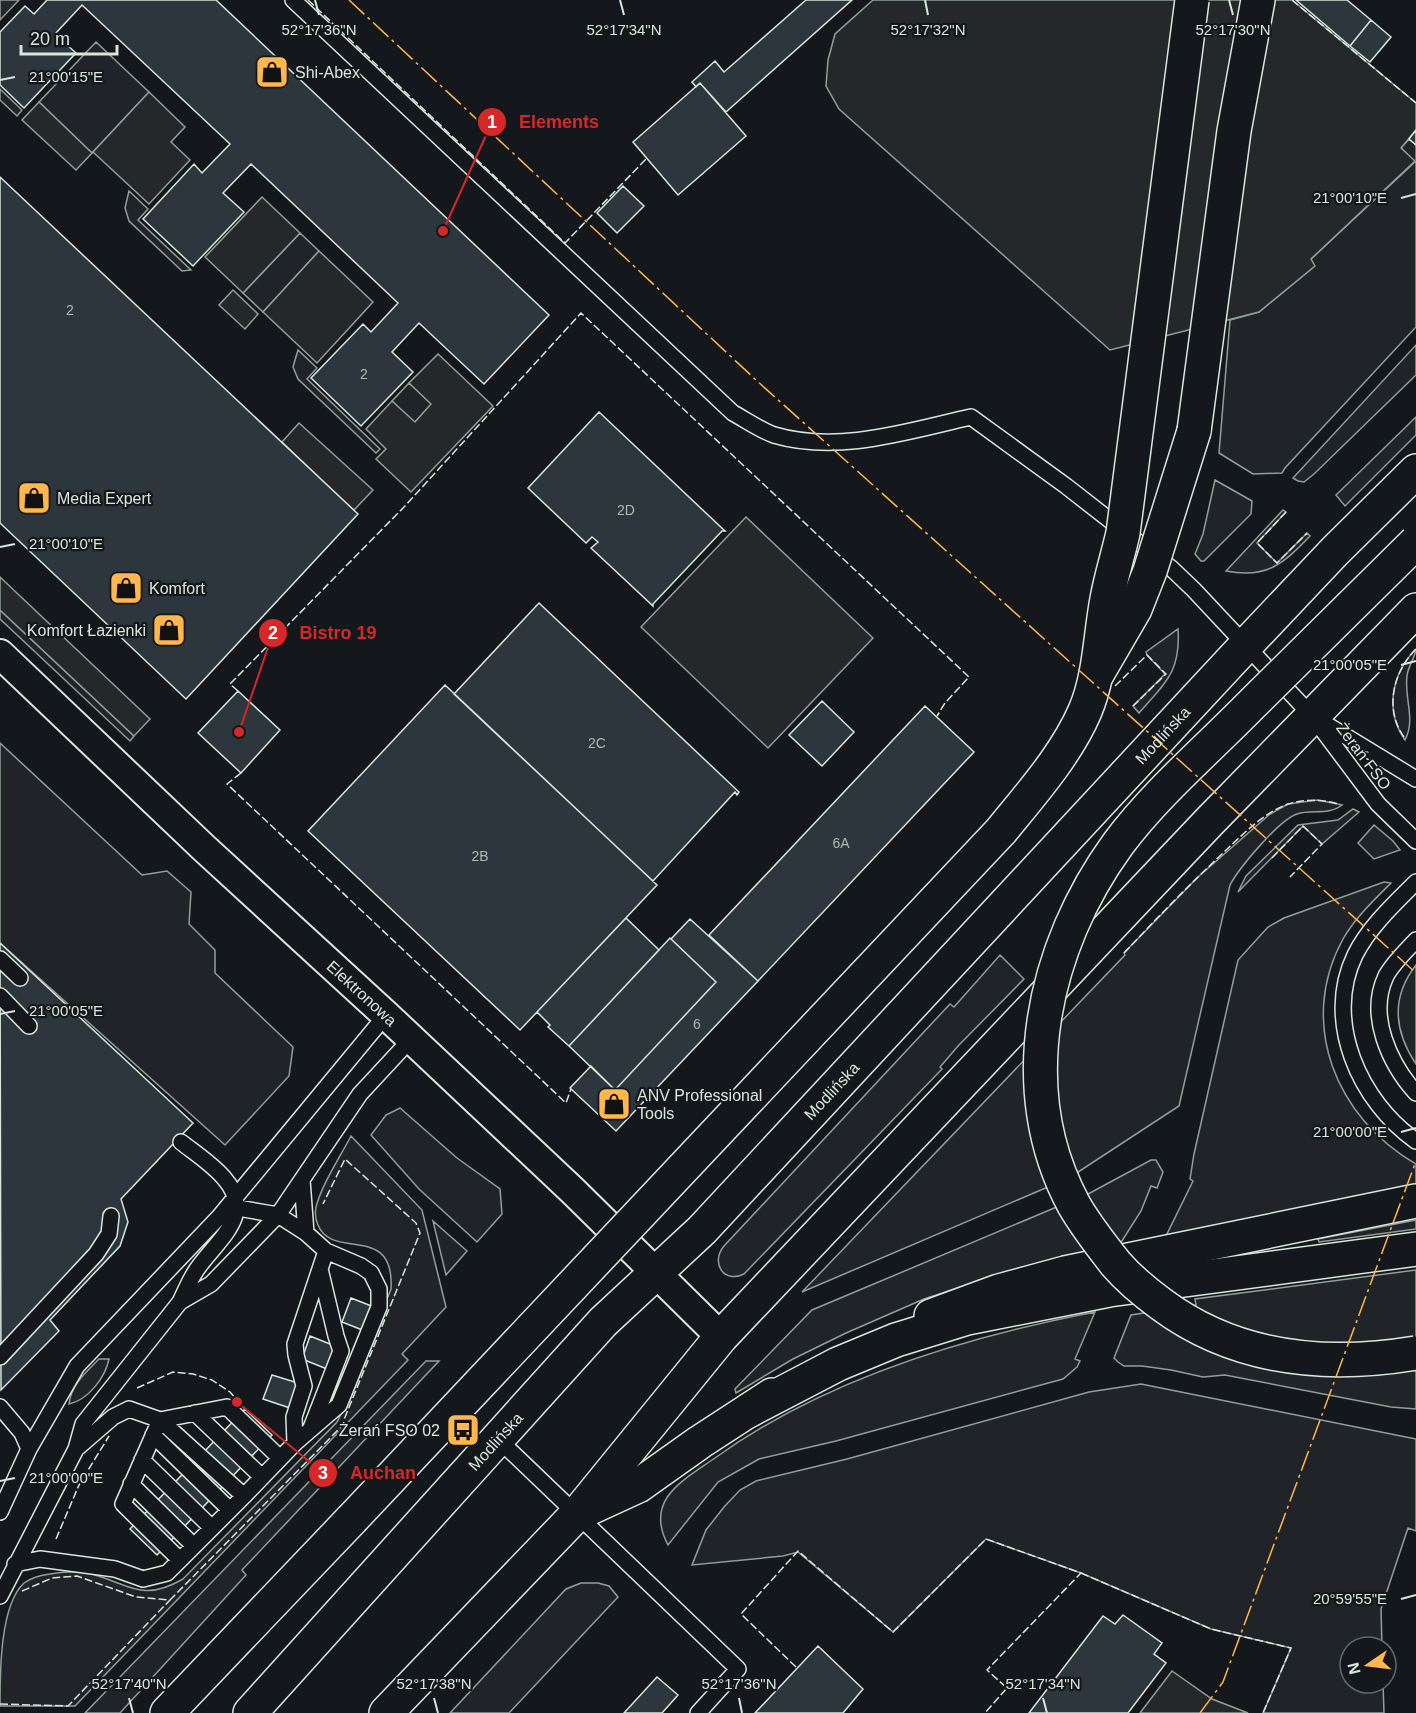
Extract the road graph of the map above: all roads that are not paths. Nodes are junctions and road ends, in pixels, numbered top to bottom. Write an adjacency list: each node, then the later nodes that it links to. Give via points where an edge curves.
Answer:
1 (293, 0): 7 (lane, Żerań FSO, via 733,413 773,434 817,442 879,438 971,417 1171,568)
2 (1192, 0): 9 (main road, bridge, via 1123,532 1107,599)
3 (1258, 0): 9 (main road, bridge, via 1234,131 1194,431 1135,609)
4 (1416, 471): 7 (main road, Modlińska)
5 (1416, 542): 36 (main road, bridge, via 1160,796 1117,845 1081,906 1062,948 1050,985 1040,1065 1047,1133 1074,1204 1120,1268 1150,1296 1203,1330 1266,1353 1330,1361)
6 (1416, 610): 10 (main road)
7 (1246, 644): 10 (lane, Żerań FSO); 33 (main road, Modlińska)
8 (0, 654): 18 (street, Elektronowa)
9 (1096, 676): 61 (main road, bridge, via 1085,711 1062,751 1001,831)
10 (1312, 716): 11 (lane, Żerań FSO); 12 (lane, Żerań FSO, via 1378,804); 35 (main road)
11 (1416, 779)
12 (1416, 841)
13 (1416, 882): 22 (lane, via 1368,933 1354,956 1346,985 1343,1021 1348,1049 1376,1102)
14 (1416, 940): 21 (lane, via 1386,976 1380,1021 1389,1053)
15 (0, 959): 16 (lane)
16 (20, 978)
17 (0, 996): 19 (lane)
18 (386, 1015): 20 (street, Elektronowa); 26 (lane)
19 (29, 1026)
20 (411, 1039): 24 (lane, via 360,1094); 33 (street, Elektronowa)
21 (1416, 1094)
22 (1416, 1141)
23 (181, 1142): 26 (lane, via 225,1178)
24 (302, 1180): 27 (lane); 29 (lane)
25 (1416, 1201): 39 (main road, via 1065,1273 999,1291 944,1310 847,1353)
26 (237, 1202): 27 (lane); 34 (lane, via 231,1227 198,1267); 46 (lane, via 77,1366)
27 (278, 1215): 29 (lane); 34 (lane, via 211,1284)
28 (111, 1216): 37 (lane, via 109,1234 96,1254)
29 (306, 1233): 31 (lane)
30 (1416, 1249): 39 (main road, via 1109,1290 967,1318 896,1340 838,1364)
31 (326, 1251): 32 (lane); 42 (lane, via 371,1273 379,1289 379,1307 339,1405)
32 (320, 1269): 42 (lane, via 341,1351); 45 (lane, via 295,1344 304,1386 294,1417)
33 (656, 1275): 35 (street, Elektronowa); 44 (main road, Modlińska, via 603,1322)
34 (180, 1302): 47 (lane, via 83,1424)
35 (721, 1337): 55 (main road)
36 (1416, 1353)
37 (0, 1357)
38 (0, 1407): 46 (lane)
39 (748, 1411): 55 (main road, via 638,1486)
40 (195, 1413): 41 (lane); 48 (lane, via 227,1407); 50 (lane)
41 (160, 1420): 43 (lane); 47 (lane, via 129,1410 113,1417); 52 (lane)
42 (310, 1430): 45 (lane)
43 (153, 1435): 49 (lane); 53 (lane)
44 (498, 1438): 55 (lane); 62 (main road, Modlińska)
45 (295, 1443): 48 (lane)
46 (29, 1449): 54 (lane)
47 (76, 1449): 59 (lane)
48 (280, 1458): 50 (lane)
49 (142, 1460): 51 (lane); 56 (lane)
50 (262, 1477): 52 (lane)
51 (131, 1484): 57 (lane); 58 (lane, via 123,1503)
52 (244, 1496): 53 (lane)
53 (230, 1510): 56 (lane)
54 (0, 1512)
55 (577, 1514): 63 (main road); 64 (lane, via 738,1669)
56 (212, 1528): 57 (lane)
57 (194, 1546): 58 (lane)
58 (180, 1560): 59 (lane, via 167,1573 143,1579 115,1569 40,1559)
59 (15, 1564): 60 (lane)
60 (0, 1596)
61 (169, 1713)
62 (250, 1713)
63 (386, 1713)
64 (698, 1713)

